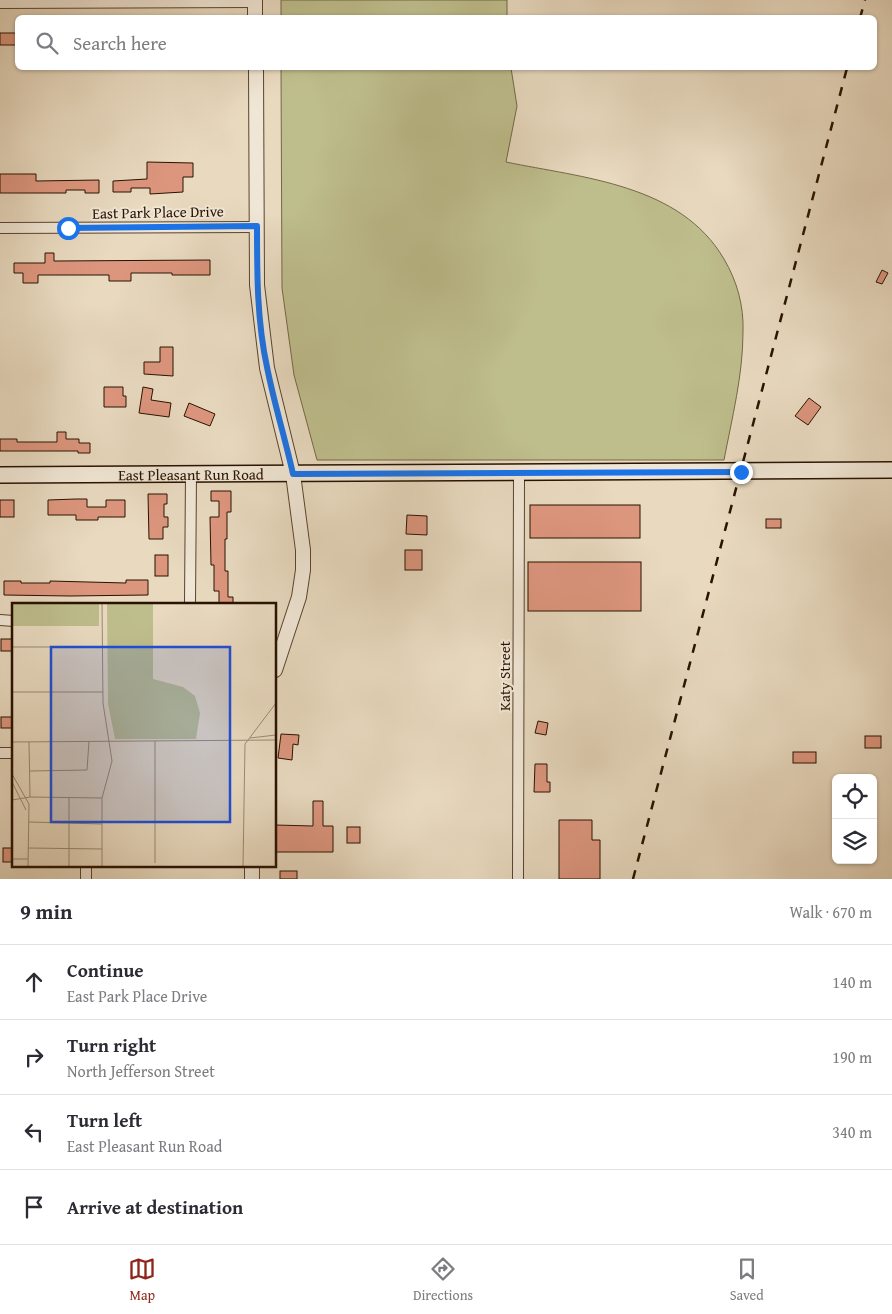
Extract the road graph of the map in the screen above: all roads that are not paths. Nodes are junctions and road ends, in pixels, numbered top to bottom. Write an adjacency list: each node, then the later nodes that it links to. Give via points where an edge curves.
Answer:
1 (255, 1): 2 (street); 3 (street)
2 (0, 3)
3 (255, 15)
4 (256, 70): 5 (street)
5 (257, 226): 6 (street, East Park Place Drive); 10 (street, via 257,285 263,345)
6 (0, 228)
7 (892, 470): 8 (main road, East Pleasant Run Road)
8 (519, 472): 10 (main road, East Pleasant Run Road); 18 (street, Katy Street)
9 (191, 474): 10 (main road, East Pleasant Run Road); 11 (main road, East Pleasant Run Road); 12 (street)
10 (293, 474): 13 (street, via 303,570 299,597)
11 (0, 475)
12 (190, 603)
13 (276, 667)
14 (86, 866): 16 (street)
15 (252, 866): 17 (street)
16 (86, 879)
17 (252, 879)
18 (518, 879)

